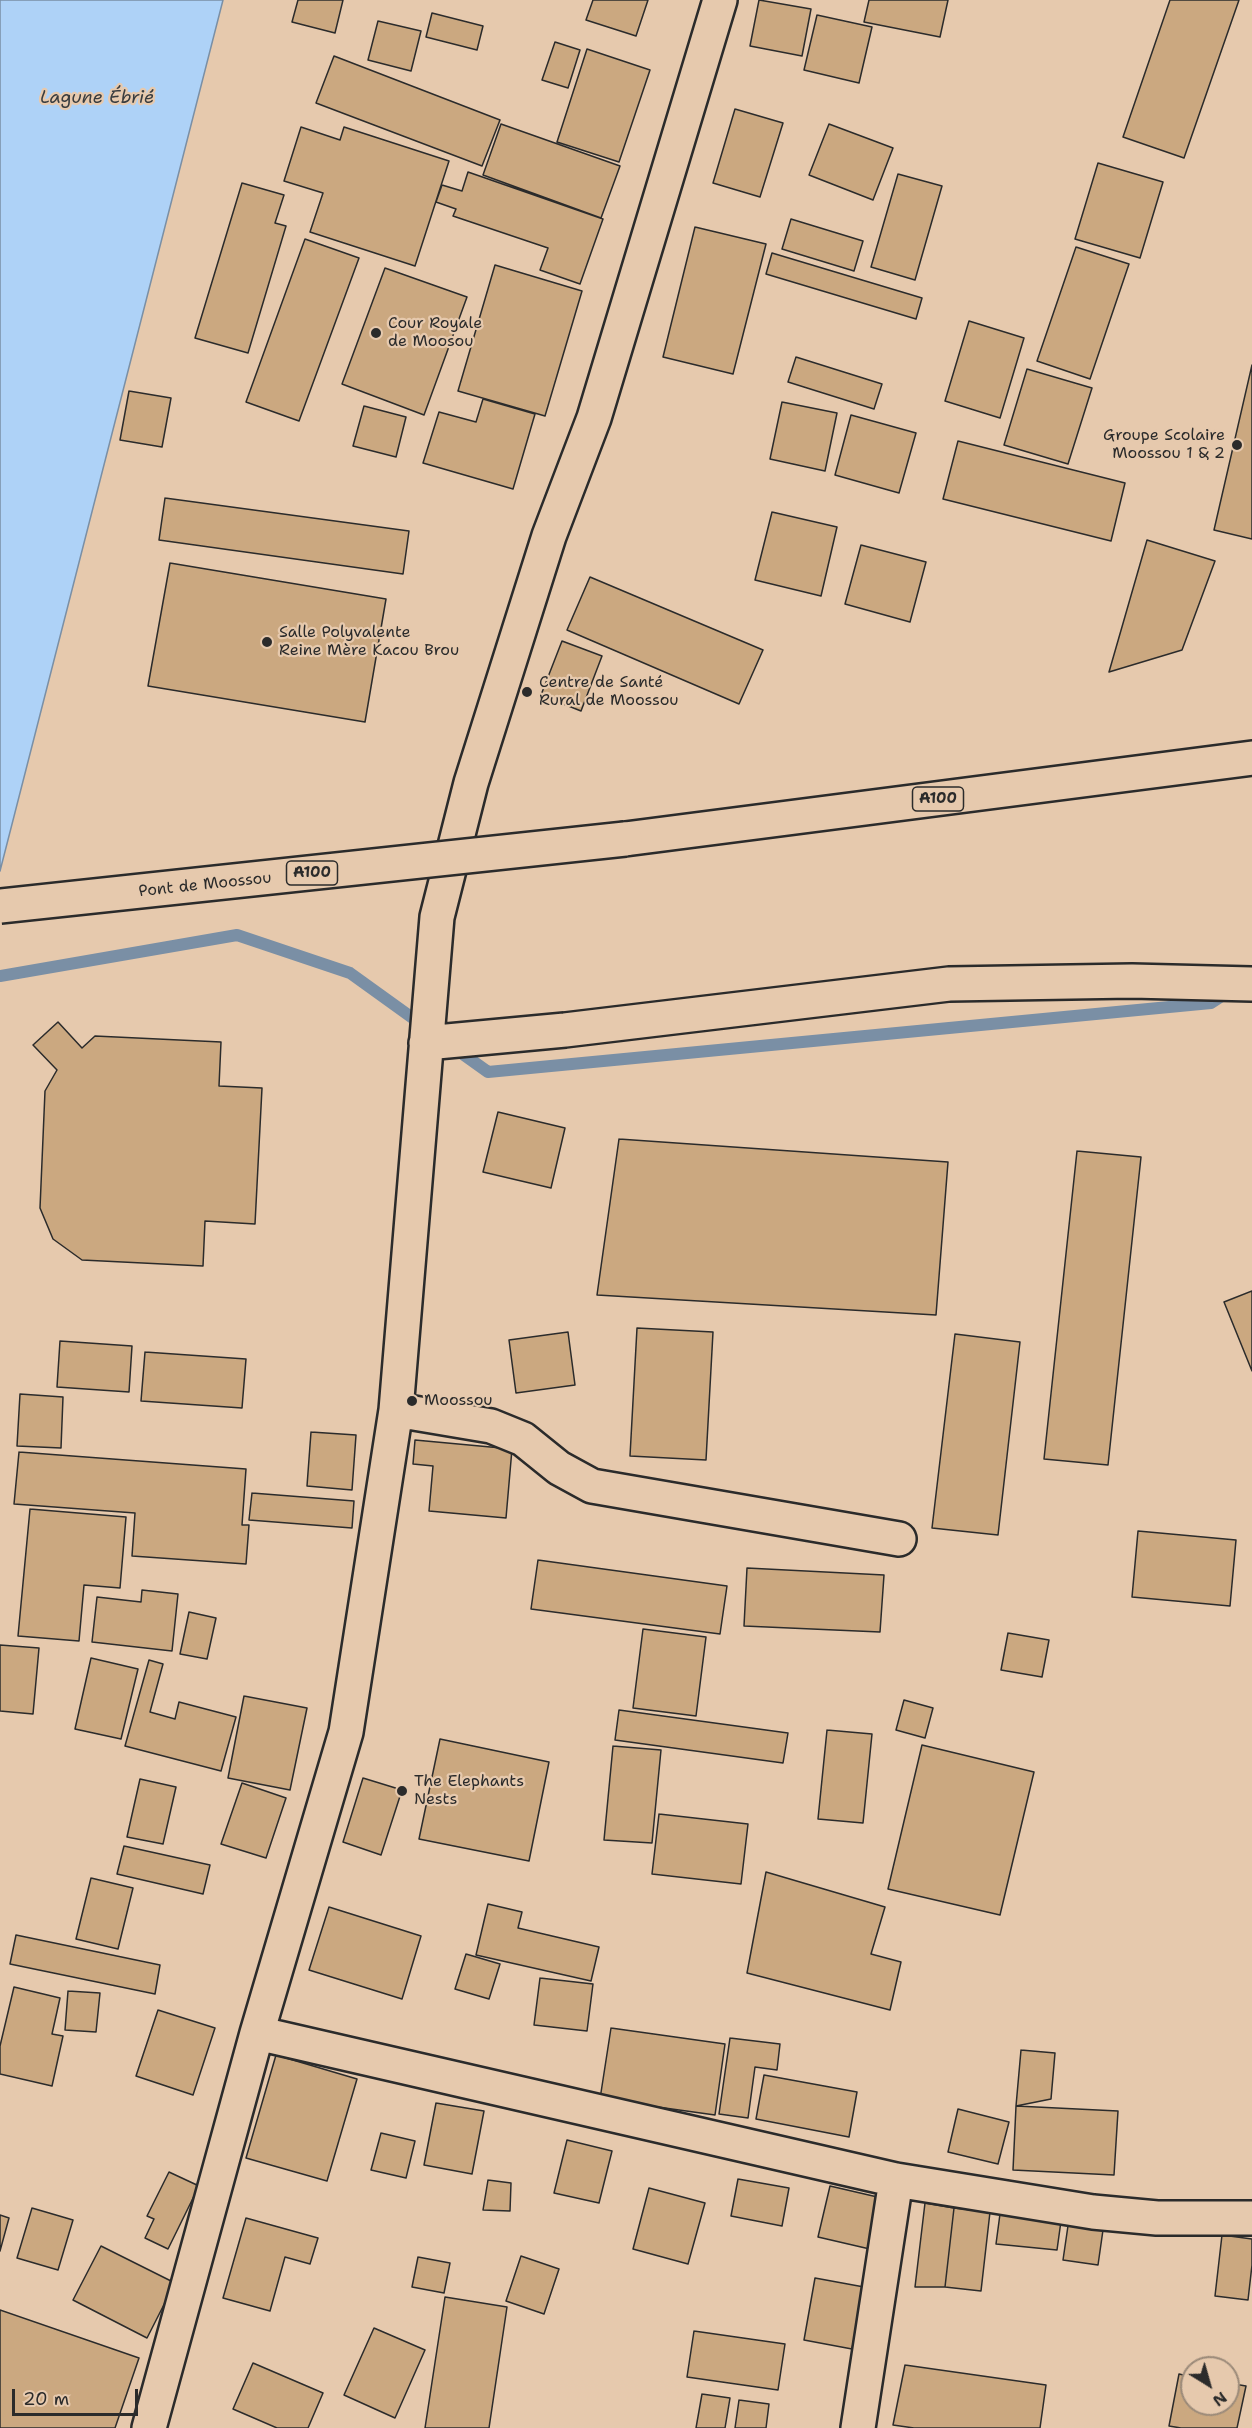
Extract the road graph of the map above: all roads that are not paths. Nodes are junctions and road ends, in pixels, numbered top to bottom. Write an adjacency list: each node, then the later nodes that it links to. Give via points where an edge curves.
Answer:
1 (720, 0): 5 (main road, via 594,418 549,536 471,783 437,917)
2 (1252, 758): 3 (main road, Pont de Moossou / A100, bridge, via 625,839)
3 (0, 906)
4 (1252, 984): 5 (main road, via 949,984)
5 (426, 1043): 6 (main road)
6 (396, 1410): 7 (main road, via 491,1426 523,1439 559,1468 592,1486); 8 (main road, via 346,1732)
7 (899, 1539)
8 (257, 2033): 9 (main road); 11 (main road)
9 (896, 2180): 10 (main road, via 1093,2212); 12 (main road)
10 (1252, 2218)
11 (154, 2427)
12 (858, 2428)

